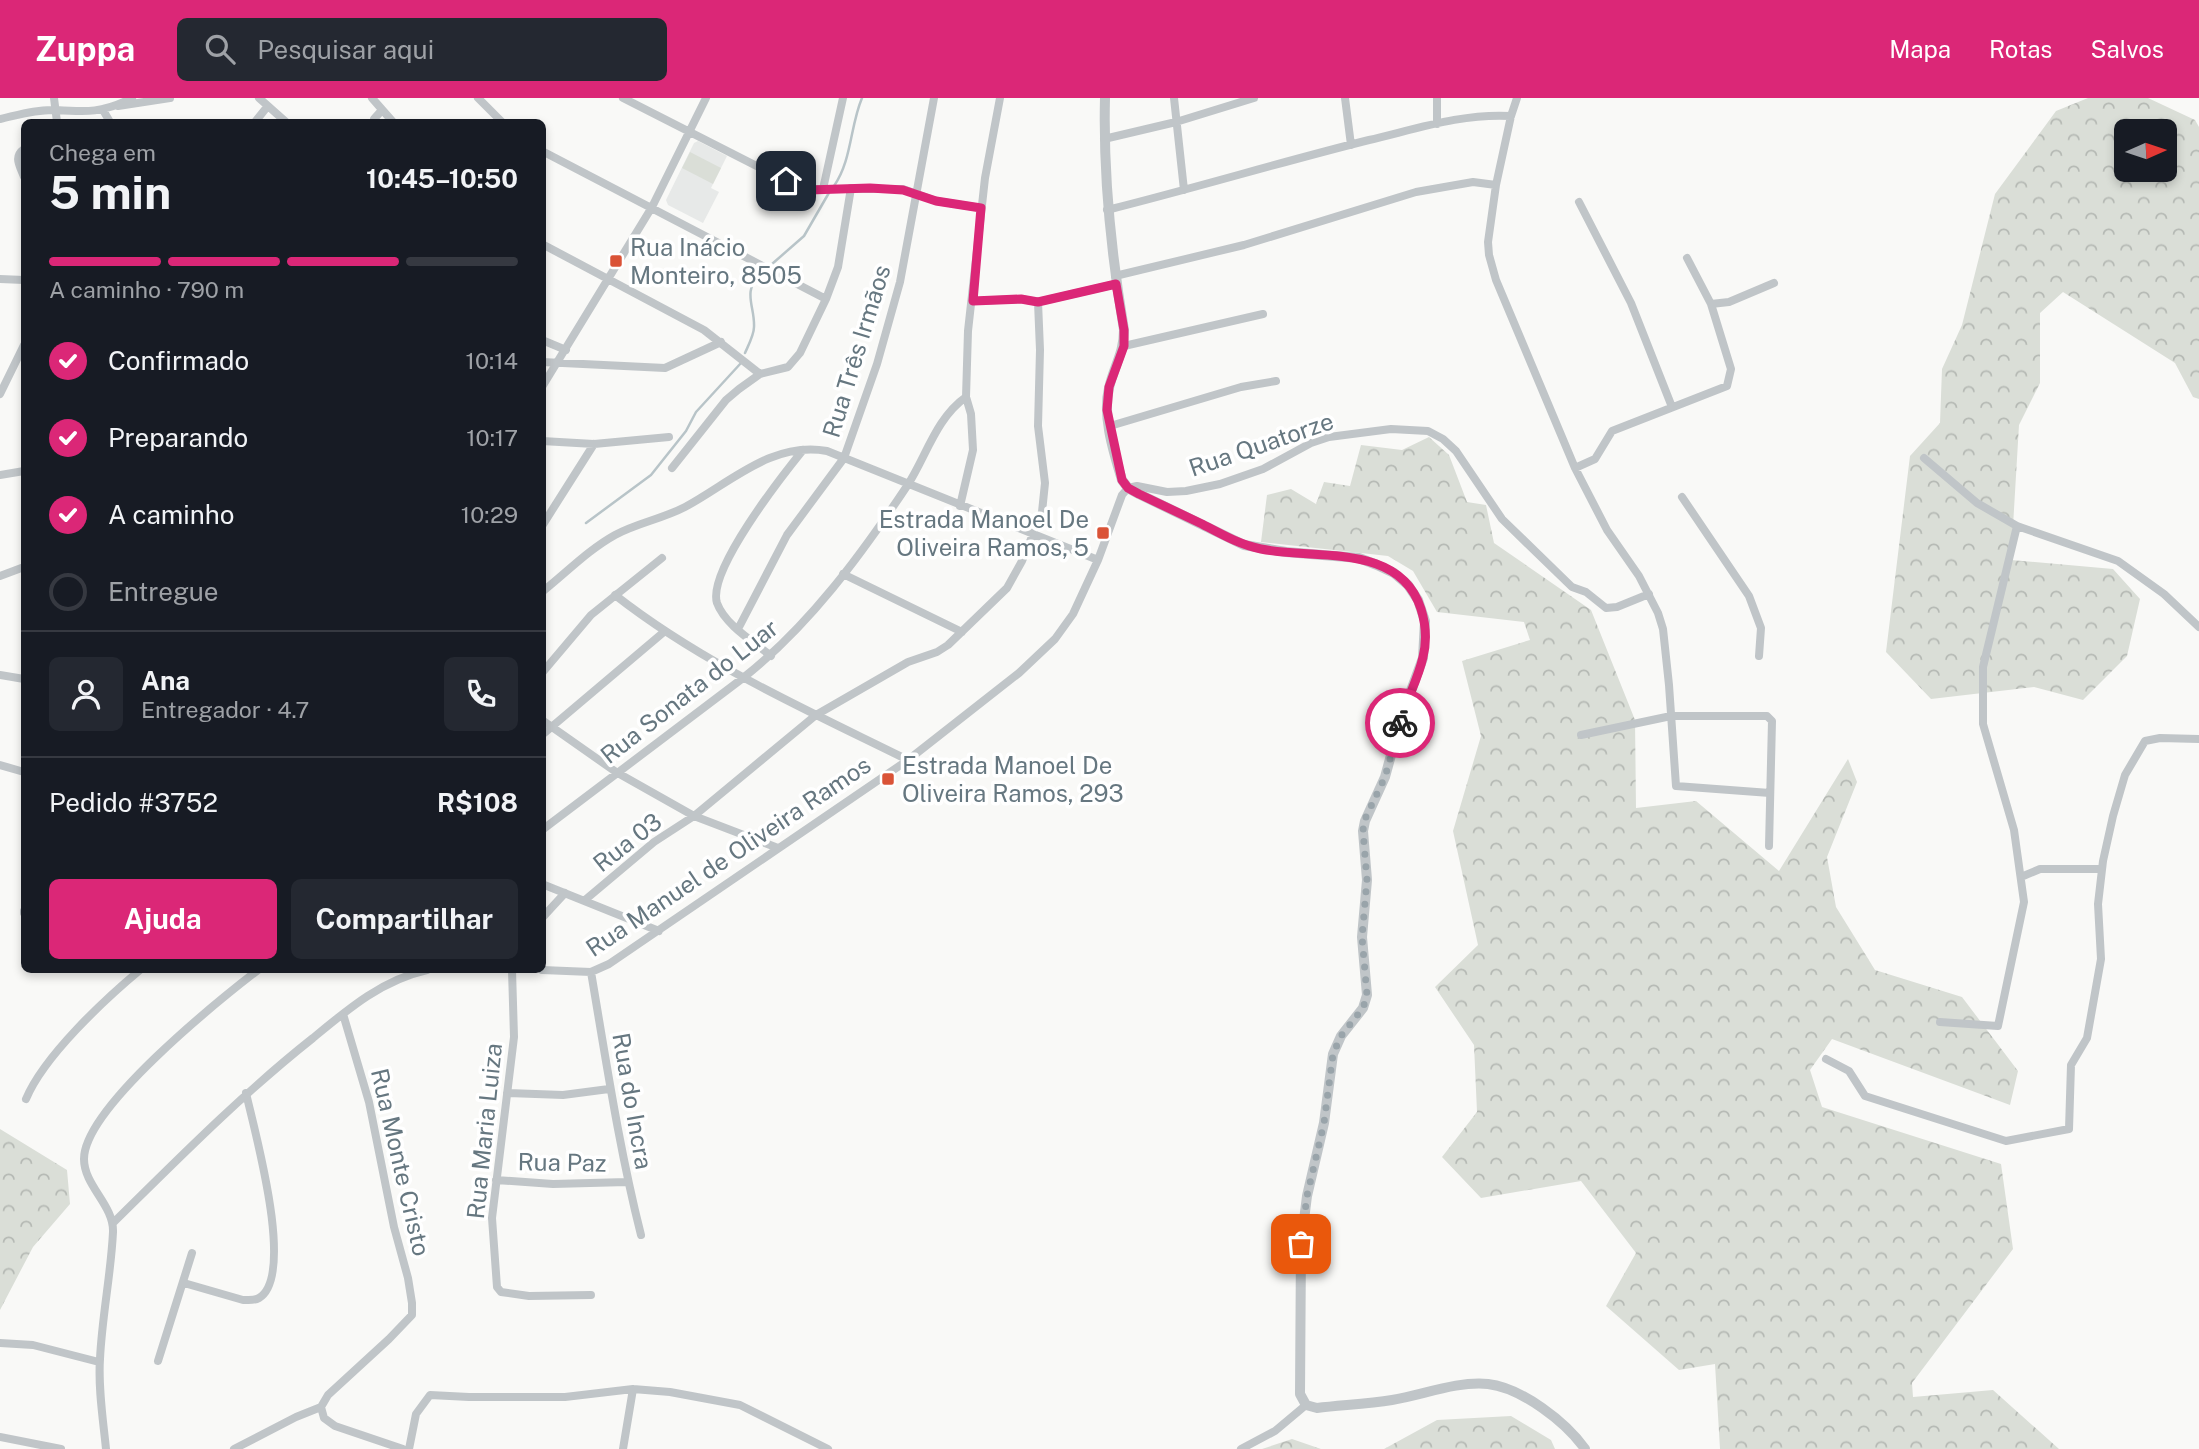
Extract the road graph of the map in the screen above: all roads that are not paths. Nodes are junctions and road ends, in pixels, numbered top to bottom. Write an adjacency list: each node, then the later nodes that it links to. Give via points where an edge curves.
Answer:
1 (54, 98): 20 (street)
2 (132, 98): 18 (street)
3 (170, 98): 18 (street)
4 (259, 98): 19 (street)
5 (372, 98): 22 (street)
6 (478, 98): 31 (street)
7 (623, 98): 34 (street)
8 (706, 98): 34 (street)
9 (843, 98): 42 (street)
10 (934, 98): 44 (street, Rua Três Irmãos)
11 (1000, 98): 47 (street)
12 (1105, 98): 35 (street)
13 (1174, 98): 32 (street)
14 (1254, 98): 32 (street)
15 (1345, 98): 36 (street)
16 (1517, 98): 23 (street)
17 (1436, 99): 33 (street)
18 (116, 106): 21 (street)
19 (267, 107): 27 (street); 28 (street)
20 (56, 110): 21 (street); 24 (street); 25 (street)
21 (103, 110): 26 (street)
22 (383, 110): 29 (street); 30 (street)
23 (1511, 116): 33 (street); 40 (street)
24 (0, 119)
25 (57, 119)
26 (108, 119)
27 (257, 119)
28 (282, 119)
29 (375, 119)
30 (390, 119)
31 (499, 119)
32 (1176, 122): 35 (street); 43 (street)
33 (1437, 124): 36 (street)
34 (689, 131): 42 (street, via 802,189); 46 (street)
35 (1104, 139): 48 (street)
36 (1350, 145): 43 (street)
37 (21, 152): 39 (street)
38 (546, 153): 46 (street)
39 (21, 168)
40 (1496, 185): 54 (street, via 1473,182 1416,192); 82 (street, via 1488,242 1492,268)
41 (849, 188): 42 (street); 44 (street, via 903,190); 56 (street, via 838,267)
42 (825, 189)
43 (1184, 190): 48 (street)
44 (916, 195): 47 (street); 79 (street, Rua Três Irmãos, via 901,282)
45 (1579, 202): 73 (street, via 1631,303)
46 (652, 207): 53 (street); 56 (street)
47 (981, 208): 57 (street)
48 (1107, 210): 54 (street)
49 (546, 246): 53 (street)
50 (1687, 258): 59 (street)
51 (0, 279): 52 (street)
52 (21, 280)
53 (609, 280): 62 (street); 64 (street)
54 (1116, 280): 58 (street); 63 (street)
55 (1774, 283): 59 (street, via 1729,302)
56 (826, 299): 68 (street, via 793,362)
57 (973, 301): 58 (street); 72 (street)
58 (1038, 302): 91 (street, Rua 03, via 1038,426 1046,495)
59 (1711, 304): 73 (street, via 1731,369 1727,386)
60 (1263, 314): 63 (street)
61 (546, 342): 64 (street)
62 (721, 342): 67 (street, via 665,368); 68 (street)
63 (1124, 346): 74 (street, via 1109,387)
64 (566, 350): 67 (street)
65 (21, 351): 71 (street)
66 (546, 362): 67 (street)
67 (559, 362): 69 (street)
68 (760, 374): 81 (street, via 726,400)
69 (546, 381)
70 (1276, 381): 74 (street)
71 (0, 394)
72 (966, 397): 85 (street, Rua Sonata do Luar, via 940,427); 88 (street, via 972,450)
73 (1672, 407): 82 (street, via 1612,431 1595,458)
74 (1110, 426): 86 (street, via 1120,473)
75 (669, 437): 77 (street)
76 (546, 441): 77 (street)
77 (594, 444): 89 (street)
78 (803, 450): 79 (street, via 827,451); 97 (street, via 777,454 683,508 615,535); 101 (street, via 749,525 719,579 716,600)
79 (844, 458): 85 (street); 101 (street, Rua Três Irmãos, via 787,535)
80 (1924, 458): 90 (street, via 1977,503)
81 (672, 468)
82 (1575, 468): 98 (street, via 1607,530)
83 (21, 472): 84 (street)
84 (0, 475)
85 (908, 484): 88 (street); 95 (street, Rua Sonata do Luar)
86 (1128, 488): 93 (street, Rua Manuel de Oliveira Ramos); 98 (street, Rua Quatorze, via 1167,492 1200,488 1263,469 1329,437 1366,431 1429,431 1466,463 1516,534 1572,587 1606,608); 158 (street, via 1244,545 1359,558 1377,565 1408,585 1425,621 1423,658 1385,777 1364,821 1367,880 1362,937 1367,995 1333,1054 1324,1123 1307,1196 1301,1244 1299,1379 1300,1394)
87 (1682, 497): 105 (street, via 1749,596 1760,628)
88 (960, 506): 91 (street)
89 (546, 520)
90 (2017, 526): 100 (street, via 2118,562 2164,594); 127 (street, via 1983,667 1983,724 2014,830)
91 (1033, 534): 93 (street); 103 (street, Rua 03, via 1007,589)
92 (662, 558): 99 (street)
93 (1098, 559): 117 (street, Rua Manuel de Oliveira Ramos, via 1073,614 1055,639 984,702)
94 (21, 568): 96 (street)
95 (843, 574): 103 (street); 104 (street, Rua Sonata do Luar, via 803,625)
96 (0, 576)
97 (546, 589)
98 (1649, 594): 111 (street, via 1663,629)
99 (615, 595): 102 (street); 106 (street, via 576,630)
100 (2199, 627)
101 (738, 629): 104 (street)
102 (665, 631): 109 (street); 113 (street)
103 (962, 632): 110 (street, Rua 03, via 937,652 908,663)
104 (771, 656): 109 (street, Rua Sonata do Luar)
105 (1759, 656)
106 (546, 668)
107 (0, 675): 108 (street)
108 (21, 678)
109 (743, 678): 110 (street); 120 (street, Rua Sonata do Luar)
110 (816, 715): 117 (street); 122 (street, Rua 03)
111 (1671, 716): 115 (street); 121 (street, via 1676,786); 121 (street, via 1767,716 1772,721)
112 (546, 723): 113 (street)
113 (551, 727): 114 (street); 120 (street)
114 (546, 731)
115 (1581, 735)
116 (2199, 739): 126 (street, via 2149,739 2142,743 2125,775)
117 (908, 760): 125 (street, Rua Manuel de Oliveira Ramos)
118 (0, 765): 119 (street)
119 (21, 771)
120 (616, 772): 122 (street); 123 (street, Rua Sonata do Luar)
121 (1770, 793): 124 (street)
122 (694, 816): 125 (street); 130 (street, Rua 03, via 654,842)
123 (546, 827)
124 (1769, 846)
125 (778, 848): 132 (street, Rua Manuel de Oliveira Ramos)
126 (2102, 869): 127 (street, via 2040,869); 141 (street, via 2098,904 2101,958 2087,1038 2071,1065 2069,1129 2006,1140 1865,1096 1849,1071)
127 (2021, 877): 140 (street, via 2024,902 1998,1026)
128 (546, 886): 129 (street)
129 (565, 894): 130 (street); 131 (street)
130 (585, 900): 132 (street)
131 (546, 914)
132 (659, 931): 134 (street, Rua Manuel de Oliveira Ramos)
133 (546, 970): 134 (street, Rua Manuel de Oliveira Ramos)
134 (591, 972): 142 (street, Rua do Incra)
135 (137, 973): 145 (street, via 52,1059)
136 (254, 973): 148 (street, via 170,1044 129,1085 95,1129 86,1149 86,1171)
137 (414, 973): 139 (street, via 385,985)
138 (512, 973): 144 (street, Rua Maria Luiza, via 514,1037)
139 (343, 1014): 143 (street); 157 (street, Rua Monte Cristo, via 369,1102 413,1309 409,1320 327,1395)
140 (1940, 1022)
141 (1826, 1059)
142 (609, 1089): 144 (street, via 563,1095); 147 (street, Rua do Incra)
143 (246, 1093): 148 (street); 151 (street, via 275,1236 269,1283 253,1300)
144 (506, 1093): 146 (street, Rua Maria Luiza)
145 (26, 1099)
146 (496, 1181): 147 (street, Rua Paz); 152 (street, Rua Maria Luiza, via 492,1231 497,1287 505,1293 529,1296)
147 (627, 1182): 149 (street, Rua do Incra)
148 (113, 1223): 155 (street)
149 (641, 1235)
150 (192, 1253): 151 (street)
151 (184, 1283): 154 (street)
152 (591, 1295)
153 (0, 1343): 155 (street)
154 (158, 1361)
155 (99, 1362): 162 (street)
156 (633, 1390): 165 (street, via 565,1397 430,1395 416,1413); 166 (street); 167 (street, via 740,1405)
157 (321, 1407): 163 (street); 164 (street, via 324,1418 335,1426)
158 (1311, 1407): 168 (street); 169 (street, via 1393,1400 1490,1384 1546,1411)
159 (0, 1437): 160 (street)
160 (43, 1448): 161 (street)
161 (61, 1449)
162 (106, 1449)
163 (234, 1449)
164 (403, 1449)
165 (409, 1449)
166 (623, 1449)
167 (828, 1449)
168 (1241, 1449)
169 (1585, 1449)

